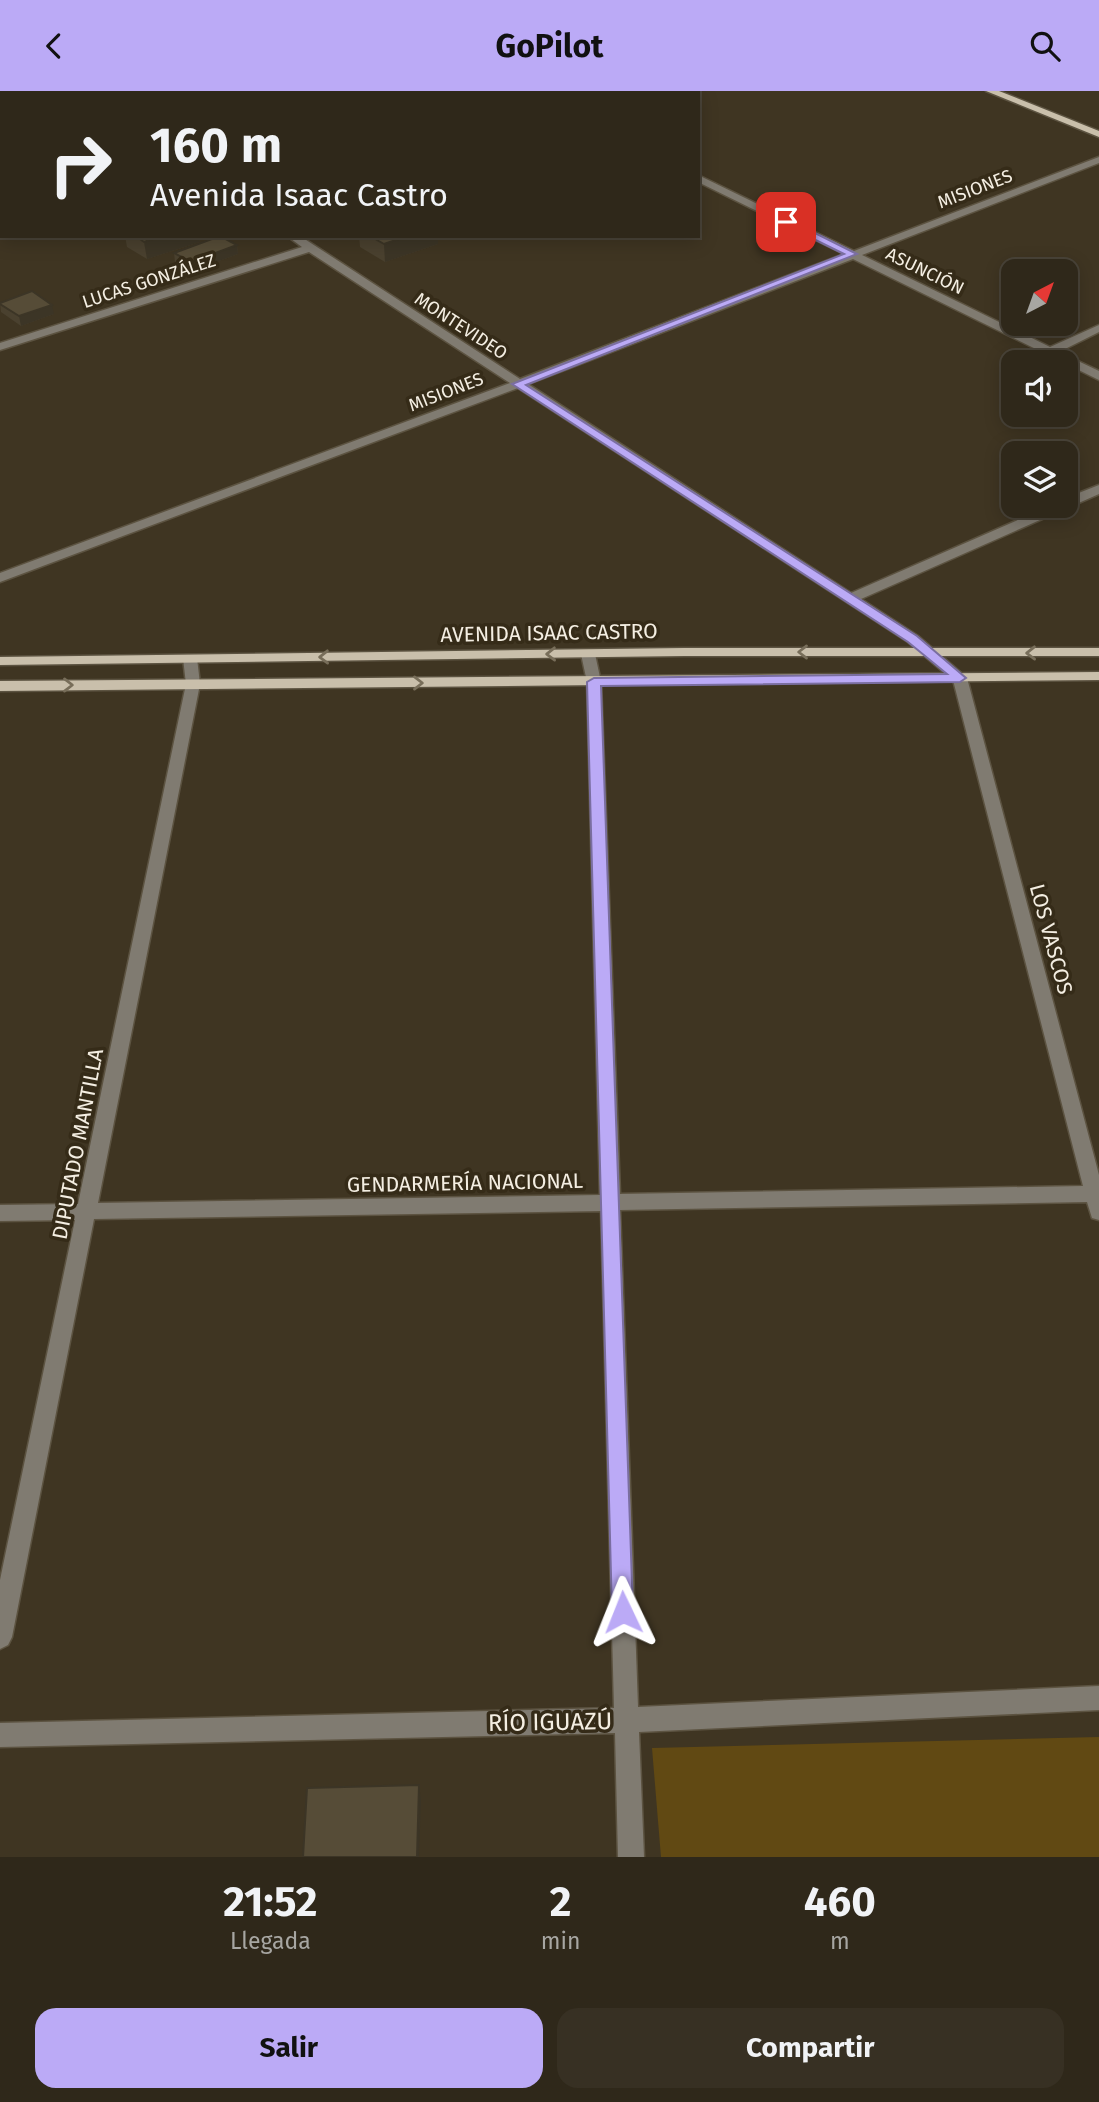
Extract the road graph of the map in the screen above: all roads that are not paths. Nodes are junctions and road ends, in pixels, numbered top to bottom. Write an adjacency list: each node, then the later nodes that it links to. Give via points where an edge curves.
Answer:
1 (991, 91): 4 (main road)
2 (1017, 91): 3 (main road)
3 (1099, 123)
4 (1099, 134)
5 (1099, 160): 9 (street, MISIONES)
6 (700, 179): 9 (street, ASUNCIÓN)
7 (295, 238): 8 (street, MONTEVIDEO)
8 (309, 248): 11 (street, LUCAS GONZÁLEZ); 16 (street, MONTEVIDEO)
9 (852, 254): 12 (street, ASUNCIÓN); 16 (street, MISIONES)
10 (1099, 328): 13 (street)
11 (0, 348)
12 (1045, 350)
13 (1053, 350)
14 (1078, 366): 15 (street, ASUNCIÓN)
15 (1099, 376)
16 (518, 384): 20 (street, MISIONES); 21 (street, MONTEVIDEO)
17 (1099, 489): 18 (street)
18 (1078, 498)
19 (1033, 518): 21 (street)
20 (0, 578)
21 (849, 599): 23 (street, MONTEVIDEO)
22 (1099, 652): 23 (main road, AVENIDA ISAAC CASTRO, one-way to 23)
23 (930, 653): 24 (main road, AVENIDA ISAAC CASTRO, one-way to 24); 28 (street, MONTEVIDEO)
24 (588, 654): 25 (main road, AVENIDA ISAAC CASTRO, one-way to 25); 29 (street)
25 (190, 658): 26 (main road, AVENIDA ISAAC CASTRO); 30 (street, DIPUTADO MANTILLA)
26 (0, 661)
27 (1099, 676): 28 (main road)
28 (960, 678): 29 (main road); 32 (street, LOS VASCOS)
29 (594, 682): 30 (main road, one-way to 29); 33 (street)
30 (193, 684): 31 (main road, one-way to 30); 34 (street, DIPUTADO MANTILLA)
31 (0, 686)
32 (1097, 1200): 33 (street, GENDARMERÍA NACIONAL)
33 (609, 1204): 34 (street, GENDARMERÍA NACIONAL); 38 (street)
34 (88, 1211): 35 (street, GENDARMERÍA NACIONAL); 36 (street, DIPUTADO MANTILLA)
35 (0, 1213)
36 (0, 1637)
37 (1099, 1698): 38 (street, RÍO IGUAZÚ)
38 (626, 1720): 39 (street, RÍO IGUAZÚ); 40 (street)
39 (0, 1735)
40 (631, 1857)

